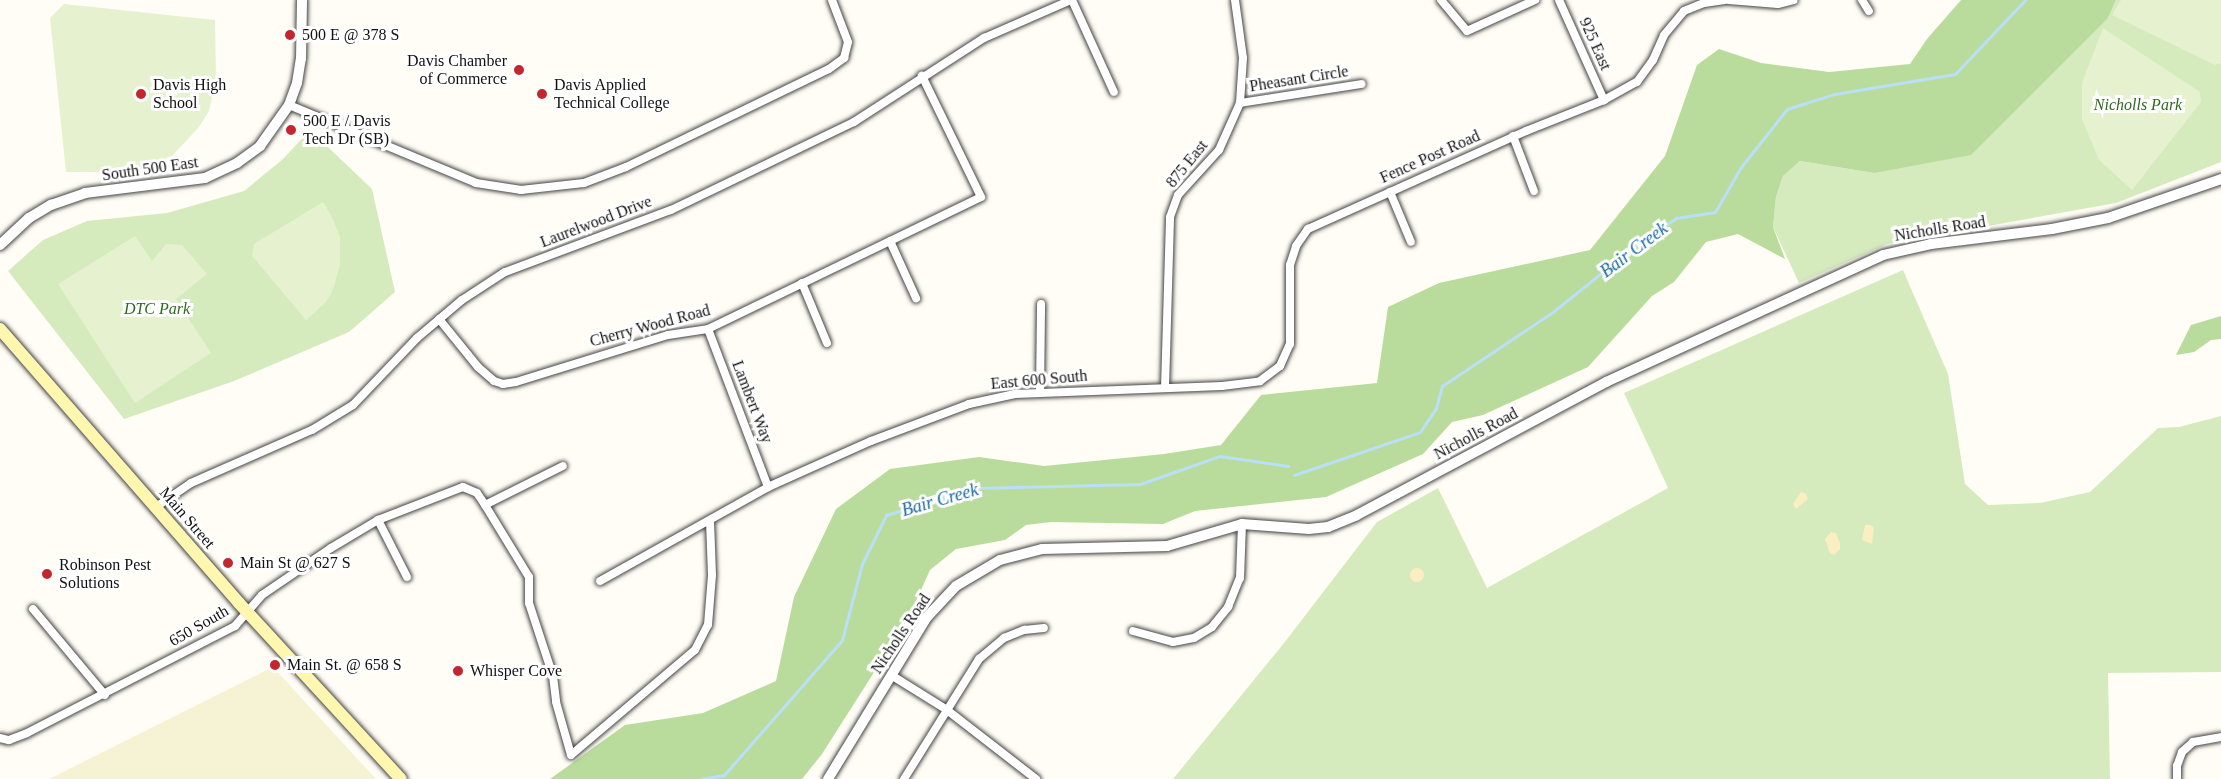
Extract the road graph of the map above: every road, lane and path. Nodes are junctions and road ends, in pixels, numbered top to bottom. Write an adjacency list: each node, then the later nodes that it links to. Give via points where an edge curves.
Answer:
1 (302, 0): 17 (street, South 500 East, via 301,59)
2 (832, 0): 17 (street, via 848,42 844,58 830,69 626,167 564,187 520,190 476,183)
3 (1071, 0): 12 (street, Laurelwood Drive, via 984,39); 14 (street)
4 (1235, 0): 16 (street, 875 East, via 1243,58)
5 (1441, 0): 6 (street, via 1467,31)
6 (1535, 0)
7 (1560, 0): 15 (street, 925 East)
8 (1727, 0): 9 (street, Fence Post Road, via 1778,4); 15 (street, Fence Post Road, via 1684,11 1664,35 1637,82)
9 (1794, 0)
10 (1862, 0): 11 (street)
11 (1869, 11)
12 (922, 76): 22 (street, Cherry Wood Road, via 981,197); 28 (street, Laurelwood Drive, via 854,122 671,210 505,272)
13 (1362, 84): 16 (street, Pheasant Circle)
14 (1114, 92)
15 (1604, 100): 18 (street, Fence Post Road)
16 (1240, 103): 33 (street, 875 East, via 1219,150 1178,195 1170,217)
17 (289, 105): 24 (street, South 500 East, via 260,146 237,163 205,178 85,193 29,218)
18 (1513, 136): 20 (street, Fence Post Road); 21 (street)
19 (2221, 179): 41 (street, Nicholls Road, via 2108,218 1931,244 1883,255 1606,382 1346,520 1319,529)
20 (1390, 192): 23 (street); 32 (street, Fence Post Road, via 1308,229 1296,246 1290,266 1290,344 1280,366 1260,381)
21 (1534, 192)
22 (890, 241): 25 (street, Cherry Wood Road); 26 (street)
23 (1411, 242)
24 (0, 244)
25 (802, 283): 30 (street, Cherry Wood Road); 31 (street)
26 (916, 298)
27 (1041, 304): 34 (street)
28 (439, 319): 30 (street, Cherry Wood Road, via 478,367 503,384 668,335); 38 (street, Laurelwood Drive, via 353,405 312,430 191,483)
29 (0, 329): 38 (main road, Main Street)
30 (708, 329): 36 (street, Lambert Way)
31 (827, 343)
32 (1222, 386): 33 (street, East 600 South)
33 (1165, 388): 34 (street, East 600 South)
34 (1040, 392): 36 (street, East 600 South, via 969,404 871,441)
35 (563, 466): 37 (street)
36 (768, 487): 40 (street, East 600 South)
37 (485, 505): 39 (street, 650 South, via 477,494 463,488); 40 (street, via 529,577 530,603 553,676 571,755 695,650 708,625 712,575)
38 (156, 507): 45 (main road, Main Street)
39 (378, 520): 42 (street); 45 (street, 650 South, via 262,595)
40 (710, 521): 43 (street, East 600 South)
41 (1242, 524): 47 (street, via 1240,579 1228,607 1212,627 1194,638 1173,642); 48 (street, Nicholls Road, via 1167,546 1042,549 1000,560 975,572 945,595)
42 (407, 577)
43 (600, 581)
44 (33, 609): 49 (street)
45 (247, 612): 49 (street, 650 South, via 235,626); 53 (main road, Main Street)
46 (1044, 628): 50 (street, via 1015,633 986,651)
47 (1133, 631)
48 (891, 675): 50 (street); 54 (street, Nicholls Road)
49 (105, 695): 52 (street, 650 South)
50 (947, 710): 55 (street); 56 (street)
51 (2221, 737): 57 (street, via 2193,742 2182,752)
52 (4, 739)
53 (401, 779)
54 (828, 779)
55 (904, 779)
56 (1036, 779)
57 (2177, 779)

